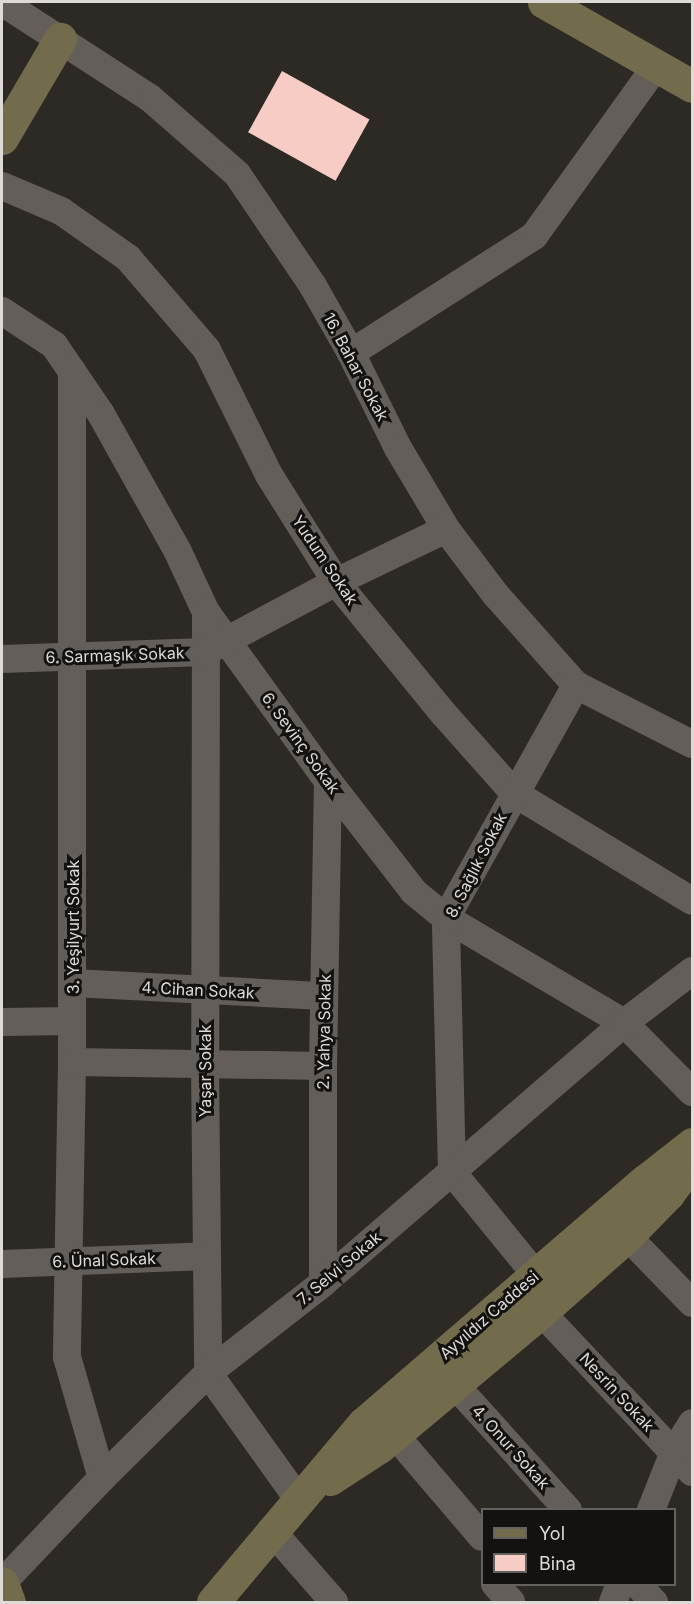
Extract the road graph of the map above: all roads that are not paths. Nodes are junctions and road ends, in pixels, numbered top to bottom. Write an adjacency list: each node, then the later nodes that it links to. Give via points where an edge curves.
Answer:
1 (2, 2): 3 (street, 16. Bahar Sokak)
2 (544, 2): 4 (main road)
3 (60, 39): 6 (main road); 9 (street, 16. Bahar Sokak, via 150,98 237,174 313,286)
4 (656, 66): 5 (main road); 9 (street, via 534,236)
5 (693, 86)
6 (2, 138)
7 (2, 186): 12 (street, Yudum Sokak, via 61,211 128,258 207,350 269,475)
8 (2, 311): 10 (street, 6. Sevinç Sokak, via 54,345)
9 (351, 353): 11 (street, 16. Bahar Sokak, via 398,448)
10 (72, 371): 13 (street, 6. Sevinç Sokak, via 101,414 178,552 206,612); 14 (street, 3. Yeşilyurt Sokak)
11 (446, 529): 12 (street); 16 (street, 16. Bahar Sokak, via 496,595)
12 (336, 582): 13 (street); 19 (street, Yudum Sokak)
13 (216, 646): 14 (street, 6. Sarmaşık Sokak); 18 (street, 6. Sevinç Sokak); 24 (street, Yaşar Sokak)
14 (73, 657): 15 (street, 6. Sarmaşık Sokak); 23 (street, 3. Yeşilyurt Sokak)
15 (2, 659)
16 (576, 685): 17 (street, 16. Bahar Sokak); 19 (street, 8. Sağlık Sokak)
17 (693, 744)
18 (328, 781): 21 (street, 6. Sevinç Sokak, via 414,892); 25 (street, 2. Yahya Sokak)
19 (514, 793): 20 (street, Yudum Sokak); 21 (street, 8. Sağlık Sokak)
20 (693, 901)
21 (446, 918): 28 (street, 6. Sevinç Sokak); 35 (street, 8. Sağlık Sokak)
22 (693, 971): 28 (street, 7. Selvi Sokak)
23 (73, 983): 24 (street, 4. Cihan Sokak); 26 (street, 3. Yeşilyurt Sokak)
24 (205, 991): 25 (street, 4. Cihan Sokak); 30 (street, Yaşar Sokak)
25 (324, 996): 31 (street, 2. Yahya Sokak)
26 (72, 1021): 27 (street); 29 (street, 3. Yeşilyurt Sokak)
27 (2, 1022)
28 (624, 1023): 32 (street, 6. Sevinç Sokak); 35 (street, 7. Selvi Sokak)
29 (72, 1062): 30 (street); 38 (street, 3. Yeşilyurt Sokak)
30 (205, 1065): 31 (street); 37 (street, Yaşar Sokak)
31 (323, 1066): 41 (street, 2. Yahya Sokak)
32 (693, 1092)
33 (693, 1144): 40 (main road, Ayyıldız Caddesi)
34 (693, 1161): 36 (main road, Ayyıldız Caddesi, via 668,1194)
35 (452, 1172): 40 (street); 41 (street, 7. Selvi Sokak)
36 (627, 1236): 42 (street); 43 (main road, Ayyıldız Caddesi)
37 (207, 1256): 38 (street, 6. Ünal Sokak); 44 (street, Yaşar Sokak)
38 (69, 1261): 39 (street, 6. Ünal Sokak); 49 (street, 3. Yeşilyurt Sokak, via 67,1357)
39 (2, 1264)
40 (536, 1275): 50 (main road, Ayyıldız Caddesi, via 363,1424)
41 (323, 1283): 44 (street, 7. Selvi Sokak)
42 (693, 1303)
43 (541, 1312): 45 (main road, Ayyıldız Caddesi); 48 (street, Nesrin Sokak)
44 (208, 1373): 49 (street, 7. Selvi Sokak); 50 (street)
45 (454, 1384): 47 (main road, Ayyıldız Caddesi); 51 (street, 4. Onur Sokak)
46 (693, 1423): 48 (street)
47 (394, 1434): 50 (main road, Ayyıldız Caddesi); 54 (street)
48 (683, 1462): 52 (street)
49 (102, 1478): 55 (street, 7. Selvi Sokak)
50 (299, 1500): 53 (main road, Ayyıldız Caddesi)
51 (567, 1508)
52 (652, 1508)
53 (272, 1530): 60 (main road, Ayyıldız Caddesi); 61 (street)
54 (481, 1535)
55 (2, 1583): 59 (main road)
56 (497, 1586): 62 (street)
57 (619, 1586): 63 (street)
58 (639, 1586): 64 (street)
59 (9, 1602)
60 (213, 1602)
61 (334, 1602)
62 (511, 1602)
63 (613, 1602)
64 (654, 1602)

